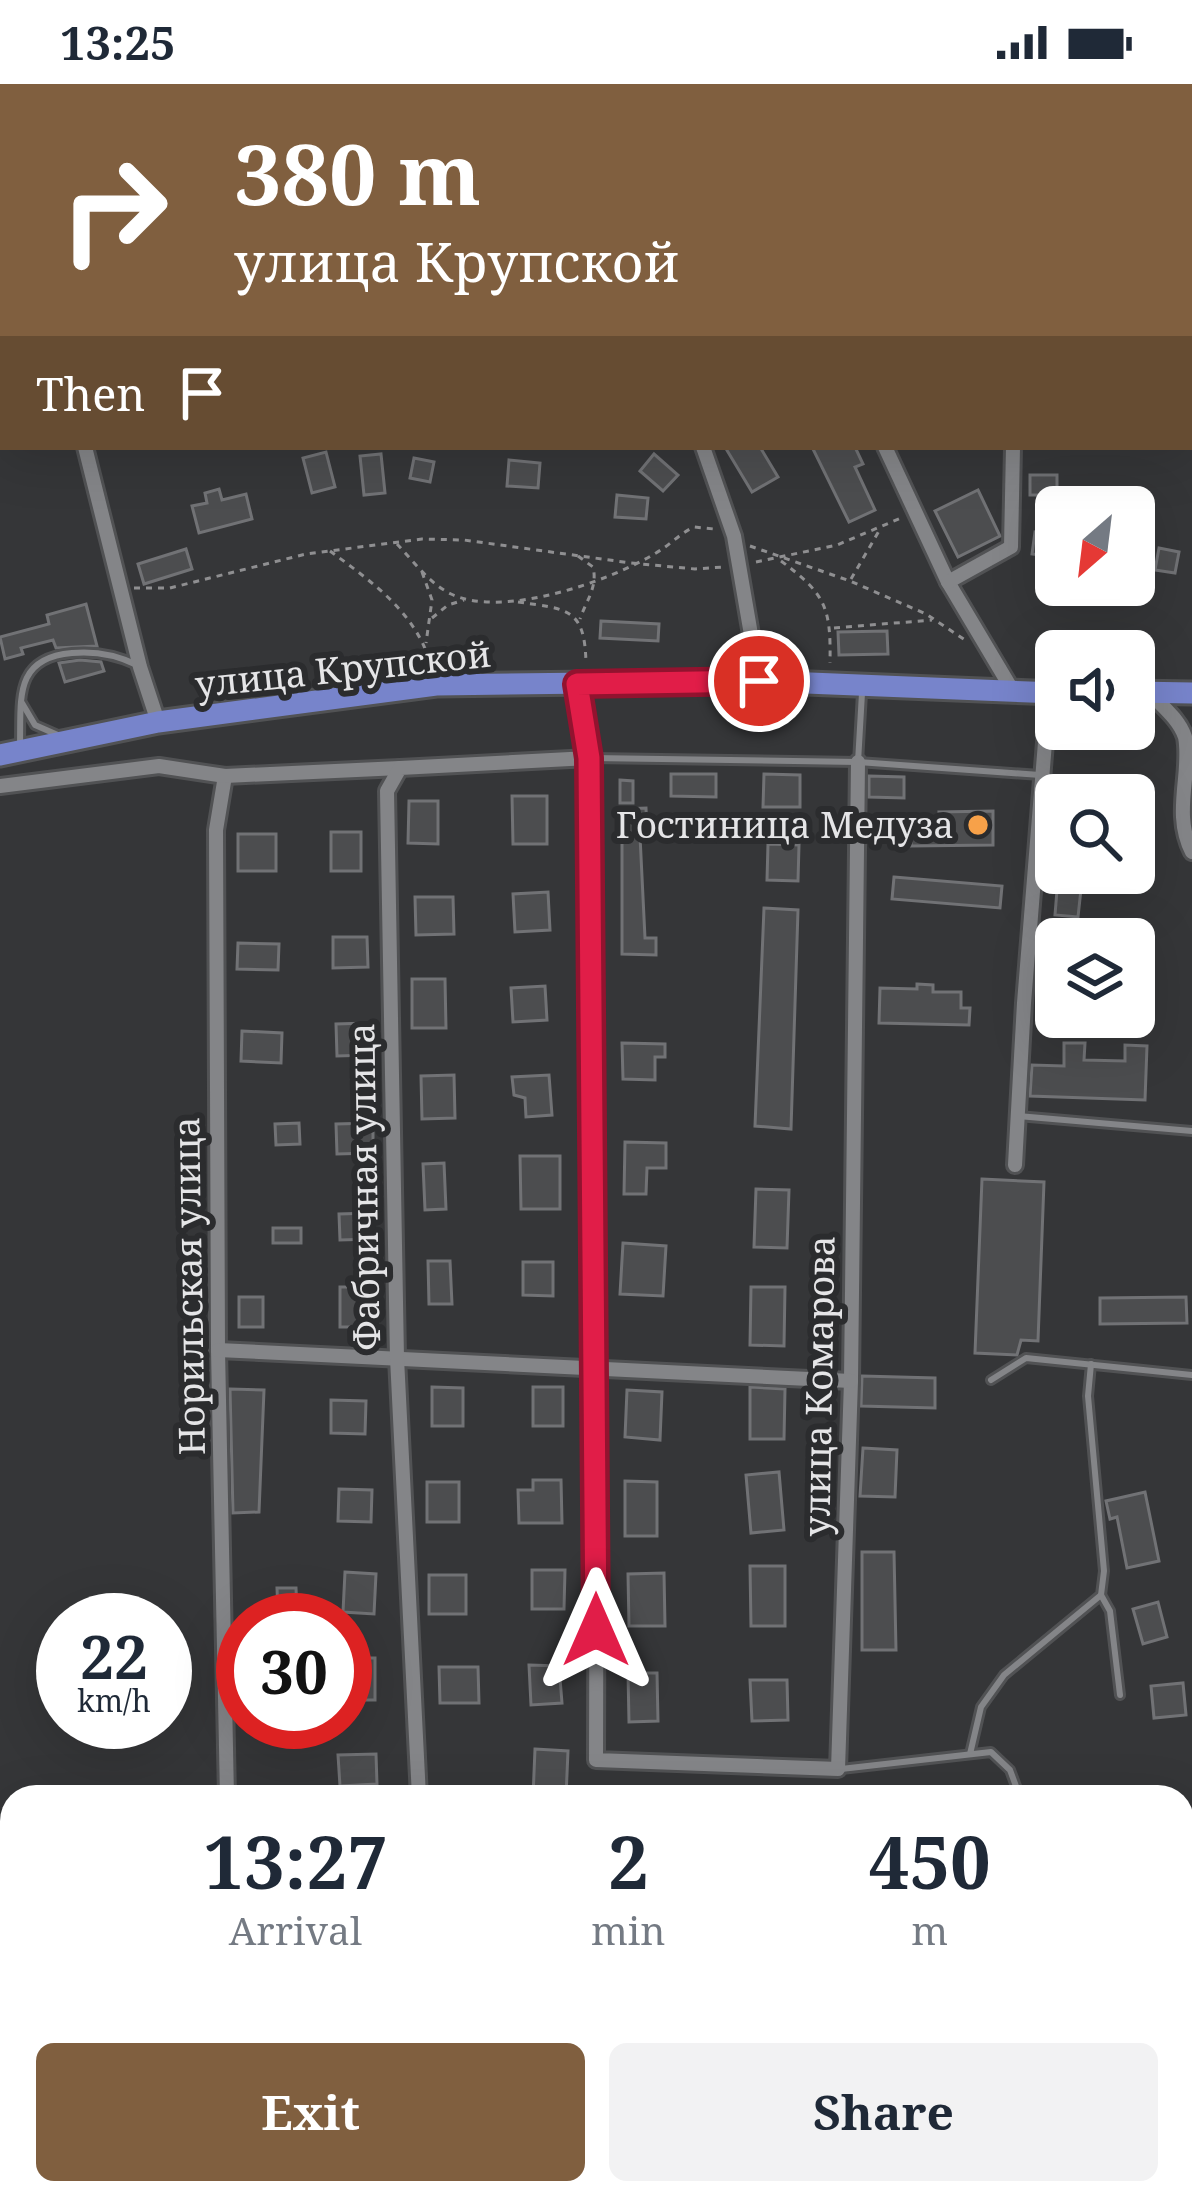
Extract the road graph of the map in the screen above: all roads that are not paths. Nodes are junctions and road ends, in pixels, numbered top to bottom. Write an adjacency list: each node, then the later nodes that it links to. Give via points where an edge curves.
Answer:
1 (86, 450): 6 (street)
2 (704, 450): 7 (street, via 734,536)
3 (886, 450): 5 (street)
4 (1013, 450): 5 (street, via 1011,547)
5 (947, 581): 12 (street)
6 (140, 667): 11 (lane, via 85,652 45,657); 16 (street)
7 (759, 681): 8 (main road, улица Крупской); 9 (main road, улица Крупской)
8 (863, 683): 12 (main road, улица Крупской); 21 (lane)
9 (582, 684): 16 (main road, улица Крупской, via 436,685); 20 (street)
10 (1155, 692): 14 (main road)
11 (21, 693): 17 (lane, via 35,724); 19 (lane)
12 (1014, 693): 13 (main road, улица Крупской)
13 (1035, 693)
14 (1192, 693)
15 (1155, 702): 18 (street)
16 (158, 722): 17 (main road, улица Крупской)
17 (66, 738): 19 (main road, улица Крупской)
18 (1189, 738): 26 (street, via 1183,825)
19 (10, 752)
20 (589, 758): 21 (lane); 22 (street); 34 (street)
21 (858, 762): 23 (lane); 37 (street, улица Комарова)
22 (400, 769): 24 (street); 32 (street, Фабричная улица, via 387,791)
23 (1035, 774)
24 (225, 776): 25 (street, via 159,766); 31 (street, Норильская улица, via 216,830)
25 (0, 786)
26 (1192, 852)
27 (1035, 884): 28 (street)
28 (1018, 1117): 29 (lane); 30 (street)
29 (1192, 1131)
30 (1015, 1165)
31 (218, 1350): 32 (street); 42 (street, Норильская улица)
32 (397, 1358): 34 (street); 43 (street, Фабричная улица)
33 (1091, 1364): 35 (lane); 36 (lane, via 1026,1358); 38 (lane)
34 (597, 1371): 37 (street); 41 (street, via 596,1760)
35 (1192, 1375)
36 (991, 1380)
37 (851, 1381): 41 (street, улица Комарова)
38 (1101, 1595): 39 (lane); 40 (lane, via 1004,1675 981,1707)
39 (1120, 1695)
40 (970, 1754): 41 (lane); 44 (lane, via 991,1752)
41 (838, 1769)
42 (227, 1785)
43 (418, 1785)
44 (1016, 1785)

